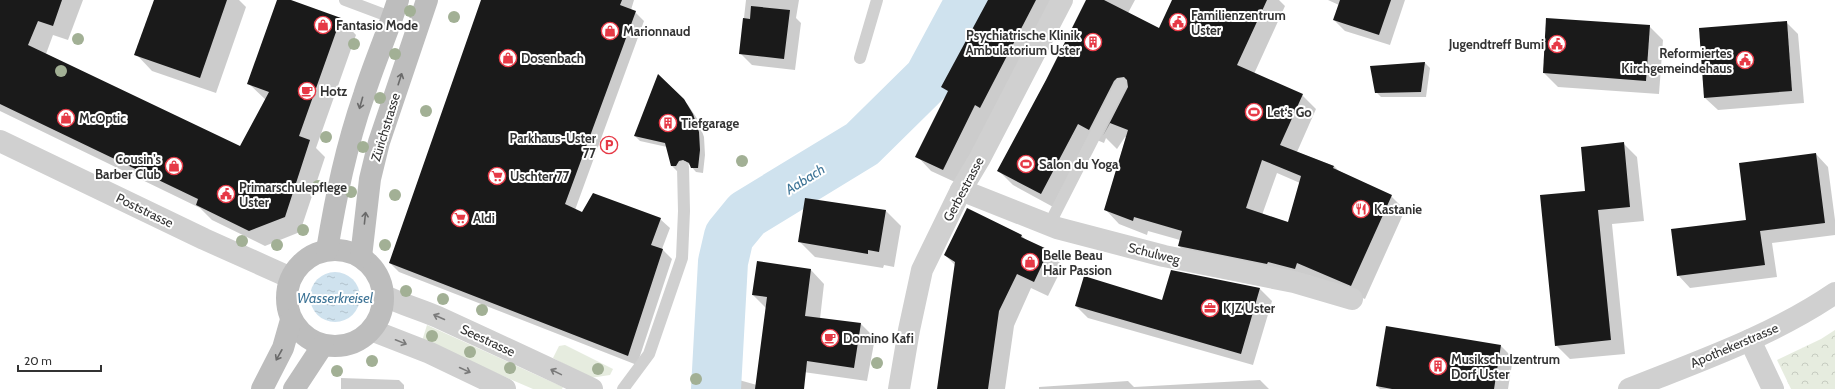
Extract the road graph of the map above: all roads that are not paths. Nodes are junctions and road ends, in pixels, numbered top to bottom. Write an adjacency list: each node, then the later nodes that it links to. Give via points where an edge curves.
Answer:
1 (345, 0): 5 (lane)
2 (427, 0): 13 (main road, Zürichstrasse, one-way to 2, via 370,178 384,127)
3 (877, 0): 6 (lane)
4 (1062, 0): 10 (street, Gerbestrasse)
5 (396, 9): 12 (main road, one-way to 12, via 364,95 341,172)
6 (860, 58)
7 (1121, 84): 11 (lane)
8 (0, 141): 14 (street, Poststrasse)
9 (683, 167): 26 (lane, via 682,258 649,354)
10 (961, 190): 11 (street, Schulweg); 27 (street, Gerbestrasse, via 922,270)
11 (1049, 225): 17 (street, Schulweg, via 1164,256 1294,282)
12 (327, 250): 13 (main road, via 339,249); 14 (main road, via 305,259)
13 (361, 257): 16 (main road, via 377,273)
14 (291, 278): 18 (main road, via 286,299)
15 (1835, 293): 20 (street, Apothekerstrasse, via 1811,310)
16 (383, 295): 19 (main road, via 381,314); 25 (street, Seestrasse, one-way to 16, via 462,328)
17 (1352, 299)
18 (291, 320): 21 (main road, via 305,336); 22 (main road, one-way to 22, via 282,348)
19 (371, 330): 21 (main road, via 350,344); 24 (street, one-way to 24, via 430,353)
20 (1750, 340): 28 (street, Apothekerstrasse); 29 (street)
21 (323, 345): 23 (main road)
22 (262, 389)
23 (294, 389)
24 (505, 389)
25 (592, 389)
26 (623, 389)
27 (899, 389)
28 (1629, 389)
29 (1773, 389)

